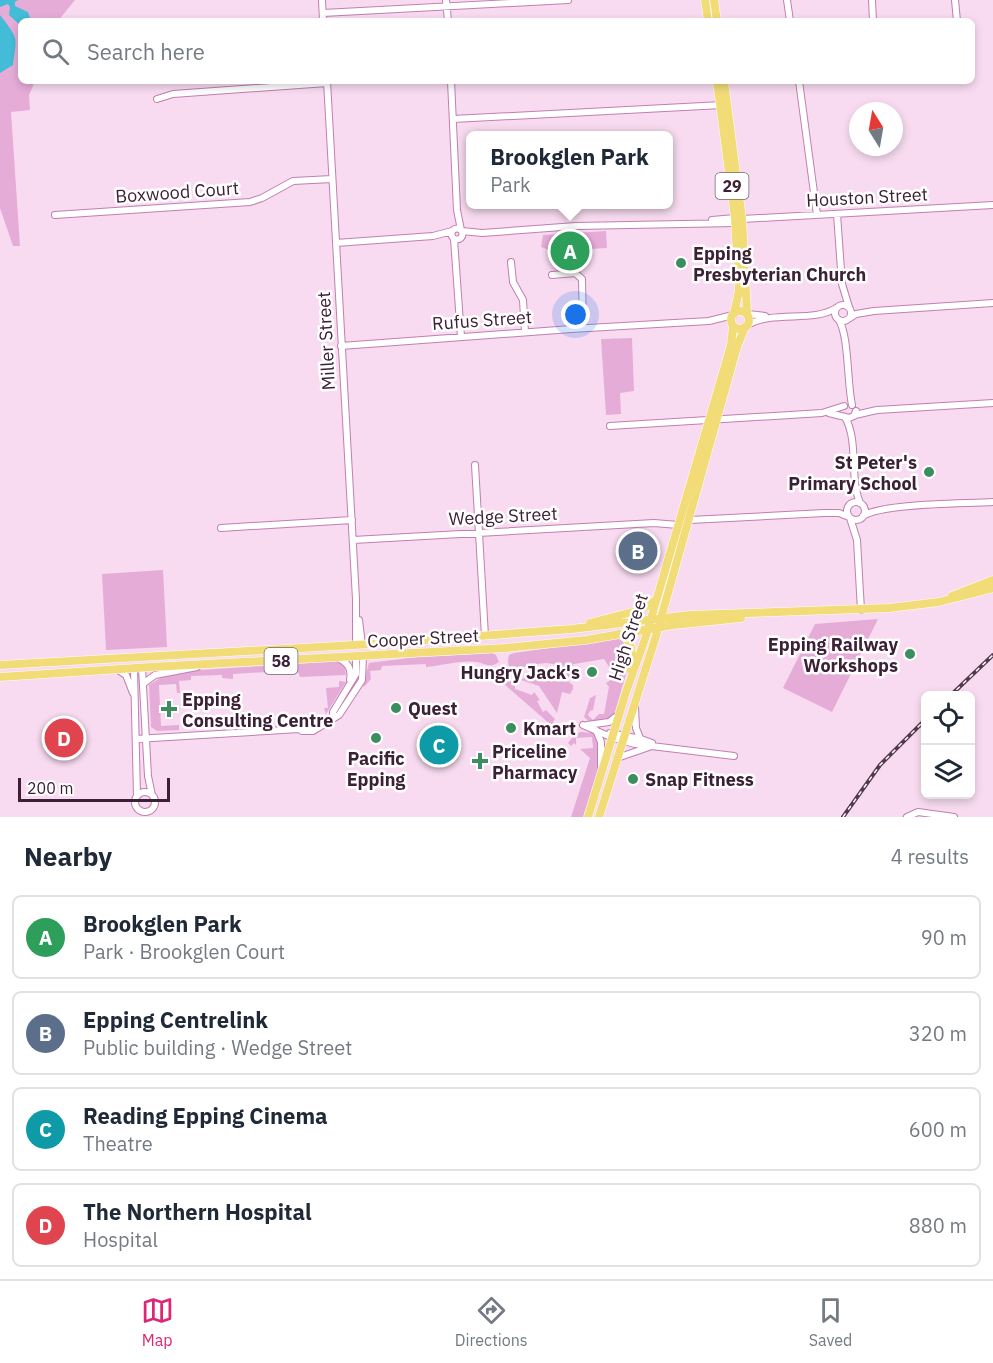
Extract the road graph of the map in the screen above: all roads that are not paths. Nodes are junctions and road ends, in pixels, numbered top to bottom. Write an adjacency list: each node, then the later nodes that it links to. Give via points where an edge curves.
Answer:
1 (322, 0): 9 (street)
2 (568, 0): 8 (street)
3 (705, 0): 11 (main road)
4 (714, 0): 12 (main road)
5 (787, 0): 13 (street)
6 (872, 0): 14 (street)
7 (956, 0): 15 (street)
8 (447, 3): 9 (street); 10 (street)
9 (323, 17)
10 (448, 18)
11 (708, 18)
12 (717, 18)
13 (790, 18)
14 (873, 18)
15 (957, 18)
16 (301, 84): 22 (street, via 173,94)
17 (327, 84): 25 (street, Miller Street)
18 (451, 84): 24 (street)
19 (718, 84): 23 (main road, 29)
20 (724, 84): 23 (main road, 29)
21 (799, 84): 30 (street)
22 (157, 99)
23 (724, 105): 24 (street); 31 (main road, 29)
24 (453, 119): 27 (street)
25 (332, 179): 29 (street, Boxwood Court, via 293,181 250,202); 35 (street, Miller Street)
26 (993, 205): 28 (street, Houston Street)
27 (457, 210): 32 (street); 34 (street)
28 (837, 214): 30 (street, Houston Street); 38 (street)
29 (56, 215)
30 (817, 215): 31 (street, Houston Street)
31 (738, 220): 34 (street, Houston Street, via 576,226); 43 (main road, 29); 44 (main road, 29, via 739,291)
32 (453, 230): 33 (street, Houston Street); 34 (street)
33 (433, 236): 34 (street, Houston Street); 35 (street, Houston Street)
34 (458, 236): 54 (street)
35 (336, 243): 56 (street, Miller Street)
36 (511, 262): 53 (street, via 513,282 523,300)
37 (552, 275): 52 (street, via 575,273 582,279)
38 (842, 284): 40 (street); 41 (street)
39 (993, 305): 42 (street)
40 (849, 307): 41 (street); 42 (street); 47 (street)
41 (837, 308): 45 (street); 48 (street)
42 (874, 311): 47 (street)
43 (748, 313): 44 (main road, via 741,310); 46 (street); 51 (main road, 29)
44 (734, 314): 49 (street, Rufus Street); 50 (main road, 29)
45 (815, 315): 46 (street); 48 (street)
46 (775, 317): 51 (street)
47 (849, 319): 48 (street); 55 (street)
48 (838, 320): 55 (street)
49 (709, 321): 50 (street, Rufus Street); 52 (street, Rufus Street)
50 (732, 326): 51 (main road); 63 (main road, High Street / 29)
51 (746, 326): 63 (main road, High Street / 29)
52 (583, 328): 53 (street, Rufus Street)
53 (525, 332): 54 (street, Rufus Street)
54 (461, 337): 56 (street, Rufus Street)
55 (845, 341): 58 (street)
56 (342, 348): 75 (street, Miller Street)
57 (993, 403): 59 (street)
58 (849, 405): 59 (street); 60 (street); 61 (street, via 856,410); 62 (street, via 842,412)
59 (877, 410): 61 (street)
60 (822, 413): 62 (street); 63 (street)
61 (854, 415): 62 (street); 65 (street)
62 (844, 416): 65 (street)
63 (713, 419): 64 (street); 76 (main road, High Street / 29); 77 (main road, High Street / 29)
64 (610, 426)
65 (851, 438): 67 (street)
66 (475, 465): 79 (street)
67 (853, 480): 69 (street); 70 (street)
68 (993, 502): 71 (street)
69 (861, 503): 70 (street); 71 (street); 73 (street)
70 (849, 505): 72 (street, Wedge Street); 74 (street)
71 (887, 508): 73 (street)
72 (824, 513): 74 (street, Wedge Street); 76 (street, Wedge Street)
73 (862, 517): 74 (street); 81 (street)
74 (850, 518): 81 (street)
75 (352, 520): 78 (street); 80 (street, Miller Street)
76 (690, 520): 77 (main road, Wedge Street); 88 (main road, High Street / 29)
77 (679, 522): 79 (street, Wedge Street); 84 (main road, High Street / 29)
78 (221, 528)
79 (479, 533): 80 (street, Wedge Street); 94 (street)
80 (353, 540): 95 (street, Miller Street)
81 (857, 540): 86 (street)
82 (993, 580): 85 (main road, Cooper Street)
83 (993, 588): 85 (main road, Cooper Street)
84 (655, 600): 89 (main road, High Street / 29); 91 (main road, 58, via 632,613)
85 (927, 604): 86 (main road, Cooper Street)
86 (861, 610): 87 (main road, Cooper Street)
87 (847, 611): 88 (main road, Cooper Street); 90 (main road, Cooper Street)
88 (660, 618): 89 (main road, Cooper Street / 58); 90 (main road, High Street / 29)
89 (649, 620): 91 (main road, Cooper Street / 58); 92 (main road, High Street / 29)
90 (657, 627): 92 (main road, Cooper Street / 58); 109 (main road, High Street / 29)
91 (572, 629): 94 (main road, Cooper Street / 58)
92 (647, 629): 93 (main road, Cooper Street / 58); 107 (main road, High Street / 29)
93 (619, 634): 96 (main road, Cooper Street / 58); 107 (main road, via 625,636 632,652)
94 (485, 636): 95 (main road, Cooper Street / 58); 96 (main road, via 503,642)
95 (359, 645): 97 (main road); 98 (main road, Cooper Street / 58)
96 (506, 648): 97 (main road, Cooper Street / 58)
97 (359, 656): 99 (main road, Cooper Street / 58); 106 (street); 111 (street, via 362,680)
98 (138, 657): 100 (main road, Cooper Street / 58); 102 (main road)
99 (337, 657): 101 (main road, Cooper Street / 58); 106 (street, via 348,665)
100 (0, 665)
101 (211, 665): 102 (main road, Cooper Street / 58); 105 (street, via 161,674)
102 (138, 668): 103 (main road, Cooper Street / 58); 105 (street); 108 (street)
103 (116, 670): 104 (main road, Cooper Street / 58); 108 (street, via 126,675)
104 (0, 677)
105 (144, 683): 116 (street)
106 (350, 684): 111 (street)
107 (626, 692): 110 (main road, High Street / 29)
108 (135, 699): 115 (street)
109 (635, 701): 114 (main road, High Street / 29); 117 (street, via 636,728)
110 (618, 715): 112 (street, via 609,722 583,724); 113 (main road, High Street / 29)
111 (333, 718): 116 (street, via 318,728)
112 (596, 730): 113 (street); 121 (street, via 601,742)
113 (611, 734): 114 (street); 121 (main road, High Street / 29)
114 (624, 738): 117 (street); 118 (street); 120 (main road, High Street / 29)
115 (135, 739): 116 (street); 123 (street)
116 (147, 739): 122 (street)
117 (641, 739): 118 (street)
118 (658, 745): 119 (street); 120 (street)
119 (734, 756)
120 (617, 758): 129 (main road, High Street / 29)
121 (601, 776): 128 (main road, High Street / 29)
122 (152, 795): 123 (street, via 145,792); 124 (street)
123 (138, 796): 125 (street)
124 (153, 808): 125 (street, via 147,812); 127 (street)
125 (138, 809): 126 (street)
126 (141, 817)
127 (152, 817)
128 (588, 817)
129 (599, 817)
130 (907, 817): 131 (street, via 918,812)
131 (954, 817)

